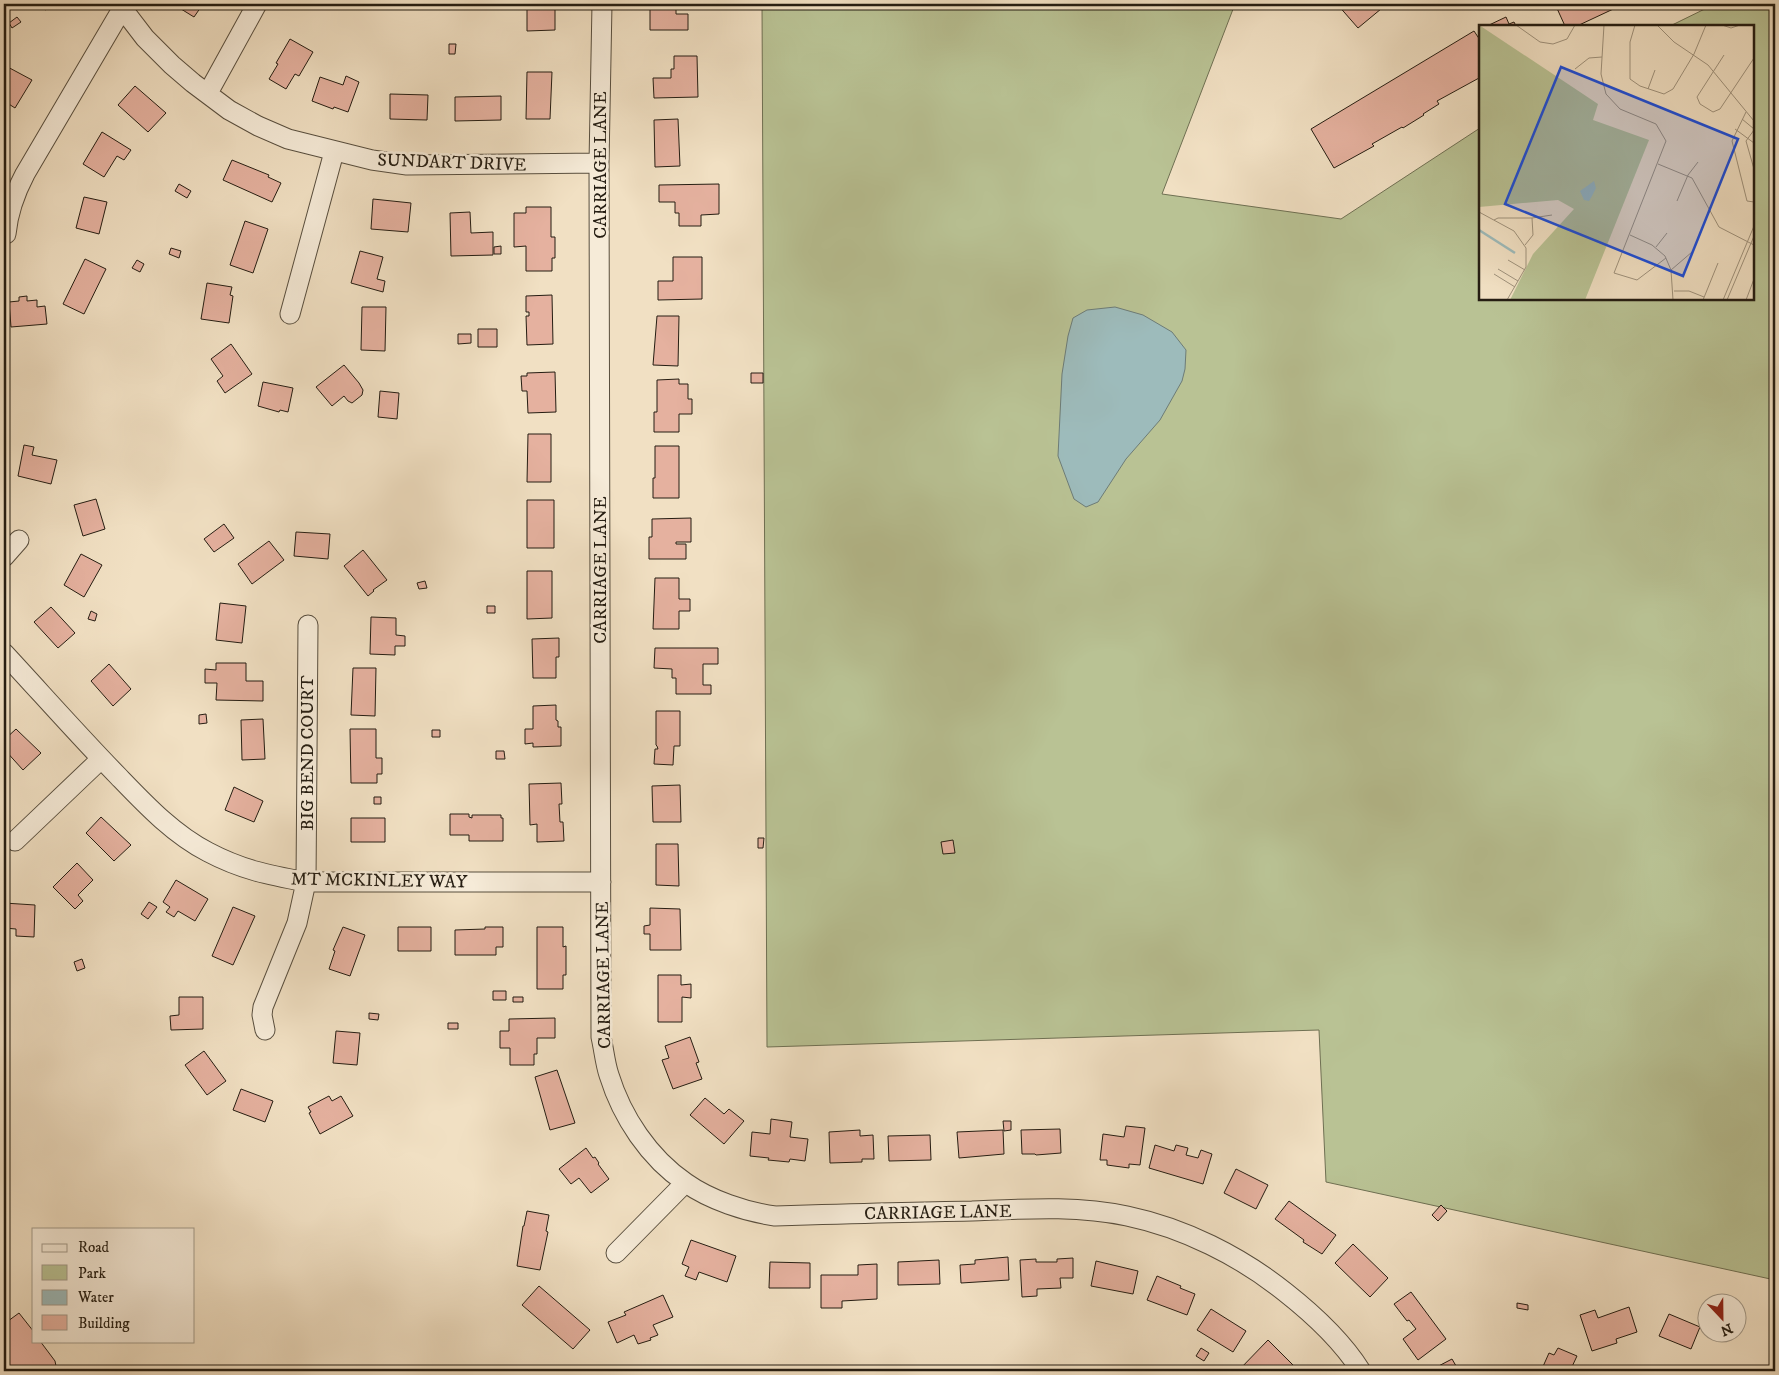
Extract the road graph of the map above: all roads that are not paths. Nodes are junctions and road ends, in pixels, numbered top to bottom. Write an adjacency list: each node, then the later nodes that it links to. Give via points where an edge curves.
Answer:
1 (257, 4): 4 (street)
2 (602, 4): 6 (street, CARRIAGE LANE)
3 (120, 7): 4 (street, SUNDART DRIVE, via 172,65); 7 (street, via 25,174 16,192)
4 (208, 93): 5 (street, SUNDART DRIVE, via 228,110 258,126 288,139)
5 (334, 152): 6 (street, SUNDART DRIVE, via 407,164); 8 (street)
6 (598, 163): 16 (street, CARRIAGE LANE)
7 (6, 234)
8 (290, 314)
9 (19, 540): 10 (street)
10 (4, 557)
11 (308, 624): 15 (street, BIG BEND COURT)
12 (4, 653): 13 (street, MT MCKINLEY WAY)
13 (101, 759): 14 (street); 15 (street, MT MCKINLEY WAY, via 174,830 207,851 263,874)
14 (15, 841)
15 (306, 882): 16 (street, MT MCKINLEY WAY); 17 (street, BIG BEND COURT, via 297,923 263,1006)
16 (601, 882): 18 (street, CARRIAGE LANE, via 601,1037 608,1074 631,1126 657,1158)
17 (265, 1030)
18 (685, 1183): 19 (street); 20 (street, CARRIAGE LANE, via 736,1207 776,1216 1078,1209 1126,1216 1176,1230 1219,1249 1265,1276 1330,1331)
19 (616, 1253)
20 (1361, 1371)

